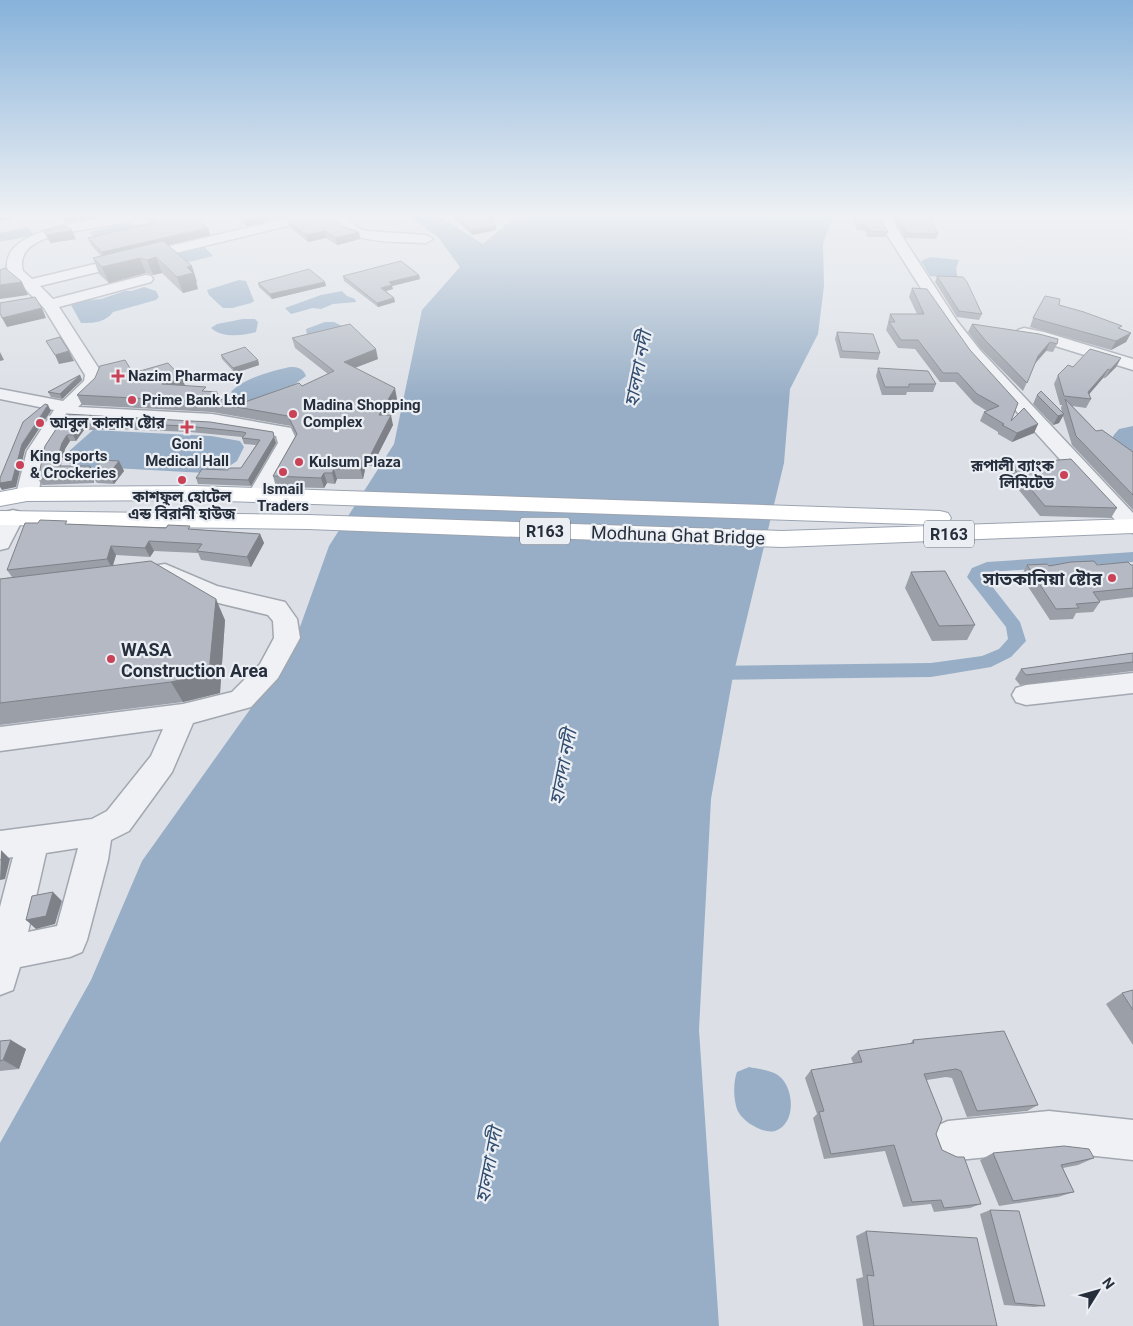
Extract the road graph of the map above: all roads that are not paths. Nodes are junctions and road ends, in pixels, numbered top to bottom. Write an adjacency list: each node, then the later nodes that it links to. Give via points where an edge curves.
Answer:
1 (20, 277): 5 (street)
2 (60, 277): 5 (street)
3 (922, 277): 8 (street)
4 (146, 279): 7 (street)
5 (27, 285): 7 (street)
6 (26, 301): 7 (street)
7 (47, 302): 13 (street, via 94,375 92,383)
8 (951, 322): 9 (street); 17 (street, via 974,354)
9 (970, 325)
10 (1008, 331): 11 (street, via 1038,335)
11 (1133, 365)
12 (0, 394): 13 (street)
13 (64, 409): 14 (street, via 37,451); 15 (street, via 212,420 284,432 288,443)
14 (28, 494): 15 (main road, R163); 16 (main road, R163)
15 (258, 496): 17 (main road, Modhuna Ghat Bridge / R163, via 894,515)
16 (4, 511): 17 (main road, Modhuna Ghat Bridge / R163, via 782,539); 18 (street)
17 (1124, 526)
18 (0, 543)
19 (126, 577): 22 (street, via 165,572 211,593 276,608 285,620 287,638 269,671 241,700)
20 (1133, 683): 21 (street)
21 (1026, 695)
22 (183, 715): 23 (street); 24 (street, via 162,763 118,822)
23 (0, 739)
24 (96, 832): 25 (street); 28 (street, via 92,860 70,940)
25 (34, 840): 26 (street); 27 (street)
26 (0, 845)
27 (10, 896): 28 (street)
28 (4, 965)
29 (1133, 1140): 30 (street, via 1049,1131)
30 (948, 1141)

